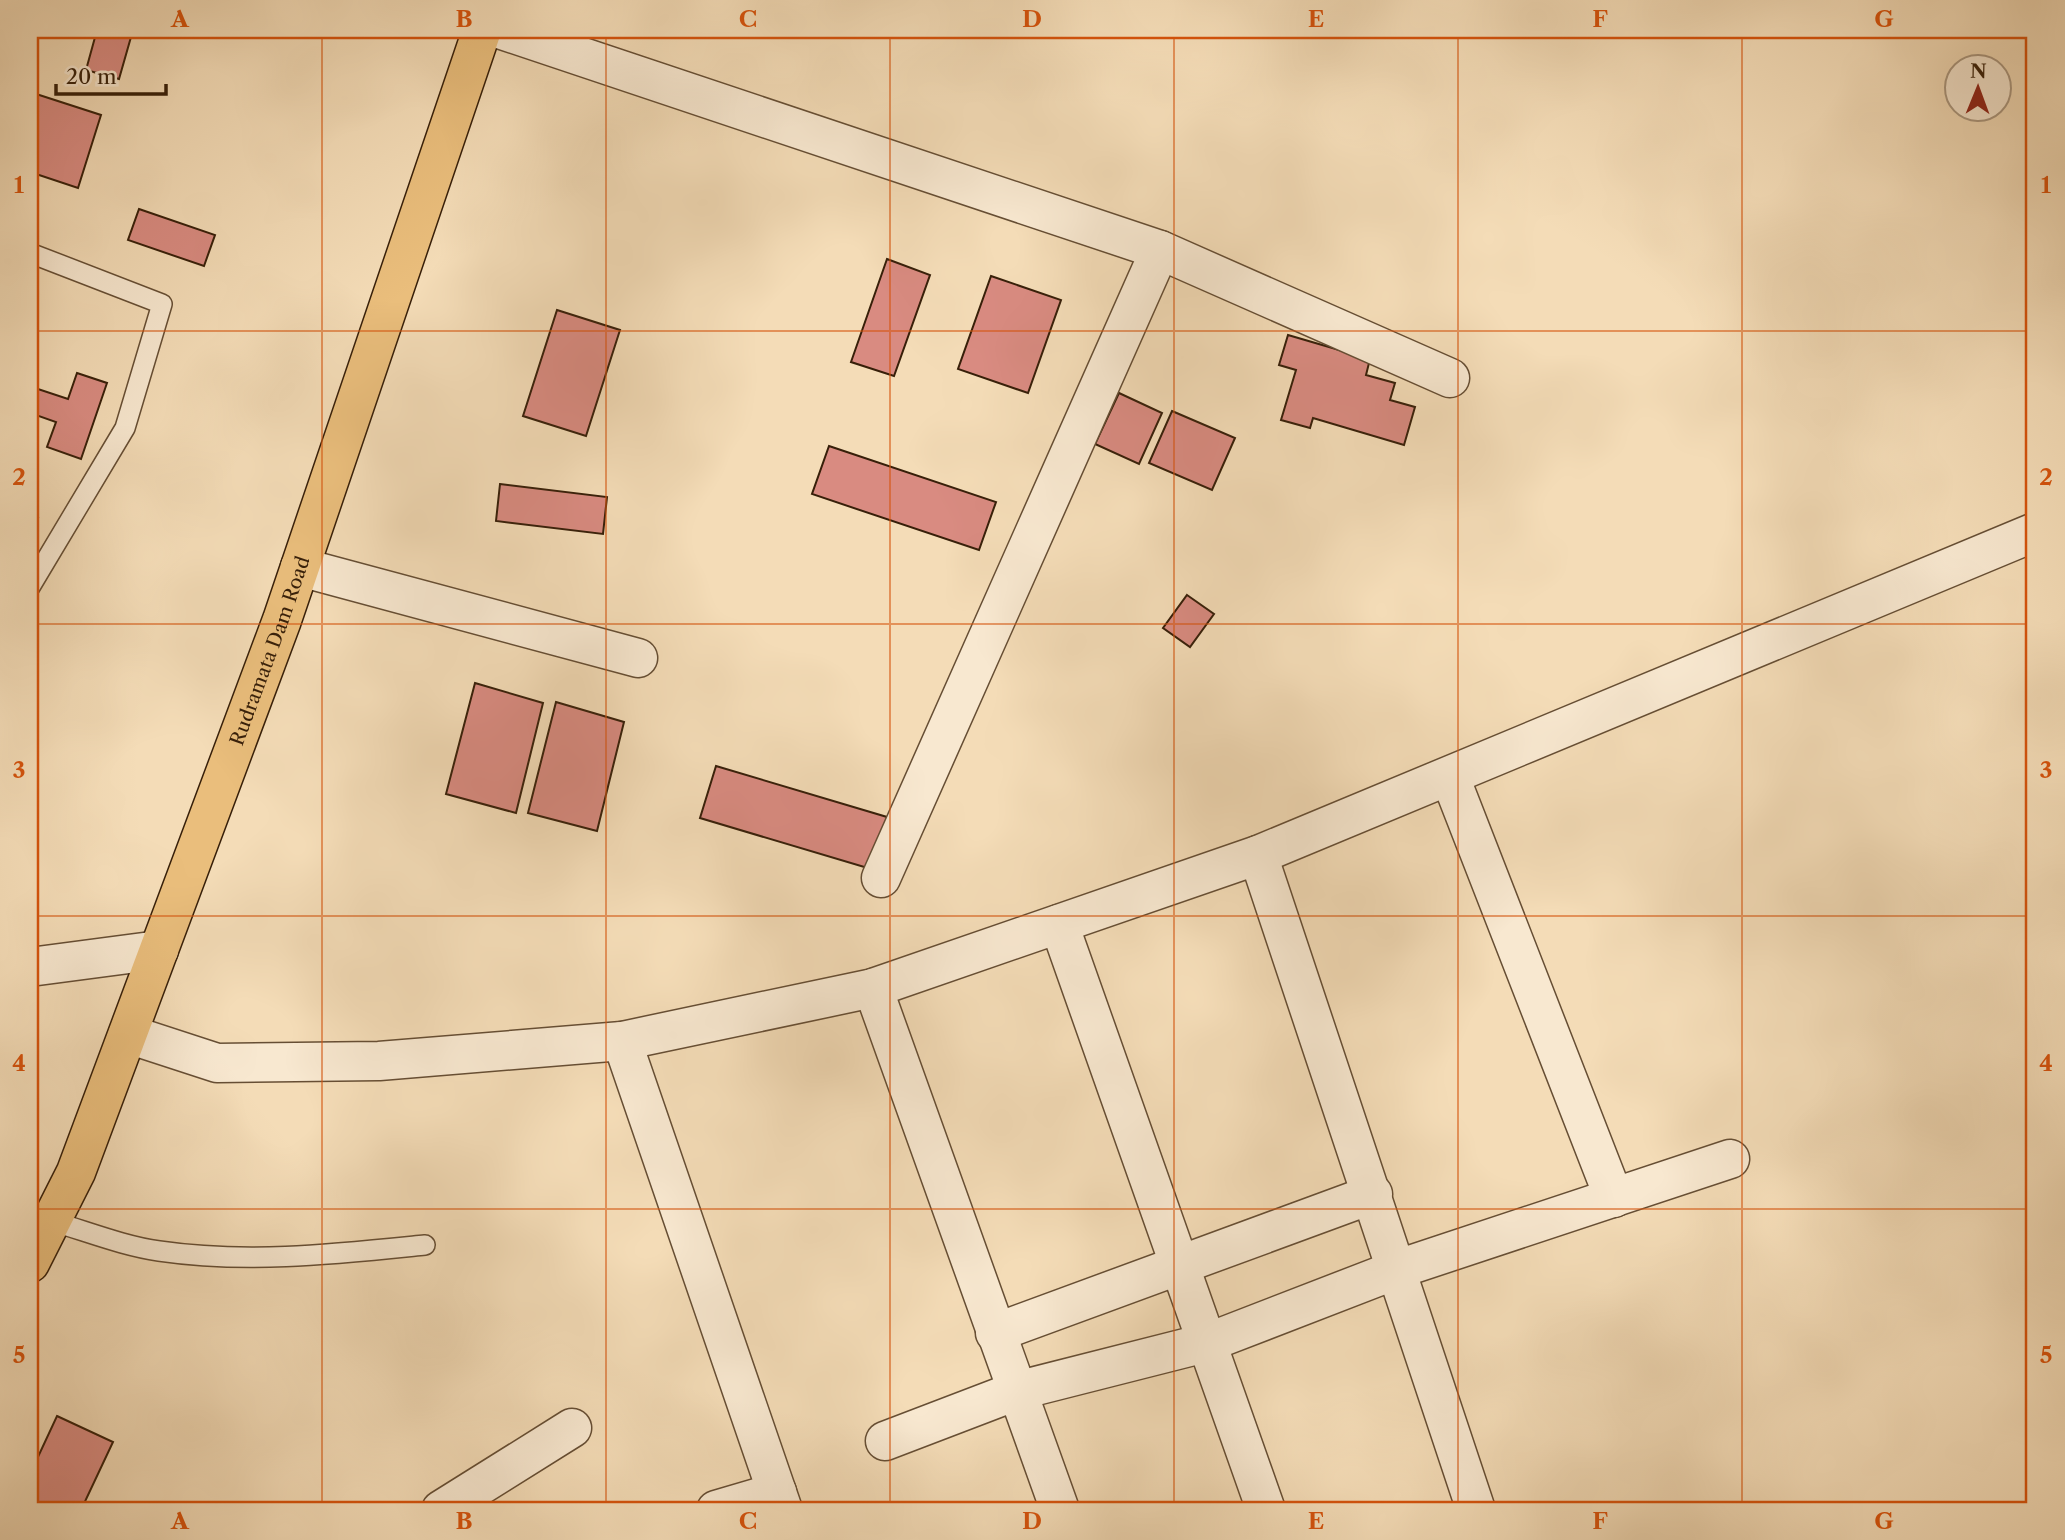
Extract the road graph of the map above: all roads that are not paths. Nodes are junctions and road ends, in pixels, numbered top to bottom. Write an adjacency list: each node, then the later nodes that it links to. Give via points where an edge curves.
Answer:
1 (482, 30): 7 (highway, Rudramata Dam Road)
2 (502, 30): 3 (street)
3 (1160, 250): 5 (street); 12 (street)
4 (30, 253): 8 (lane, via 162,304 125,428)
5 (1450, 378)
6 (2035, 532): 10 (street)
7 (300, 567): 9 (street); 14 (highway, Rudramata Dam Road)
8 (30, 587)
9 (638, 658)
10 (1450, 777): 11 (street); 21 (street)
11 (1258, 855): 13 (street); 20 (street)
12 (881, 878)
13 (1059, 924): 16 (street); 25 (street)
14 (159, 950): 15 (street); 17 (highway, Rudramata Dam Road)
15 (30, 967)
16 (873, 988): 18 (street); 27 (street)
17 (128, 1034): 18 (street, via 218,1063 379,1061); 22 (highway, Rudramata Dam Road, via 76,1172)
18 (622, 1041): 32 (street)
19 (1730, 1159): 21 (street)
20 (1373, 1194): 25 (street); 26 (street)
21 (1614, 1198): 26 (street)
22 (51, 1221): 23 (lane, via 157,1251 230,1257 298,1258); 24 (highway, Rudramata Dam Road)
23 (425, 1245)
24 (30, 1263)
25 (1182, 1265): 27 (street); 28 (street)
26 (1398, 1269): 28 (street); 37 (street)
27 (996, 1333): 29 (street)
28 (1209, 1342): 29 (street); 36 (street)
29 (1016, 1391): 31 (street); 35 (street)
30 (572, 1428): 33 (street)
31 (885, 1441)
32 (780, 1501): 34 (street)
33 (441, 1510)
34 (716, 1510)
35 (1060, 1510)
36 (1266, 1510)
37 (1476, 1510)

